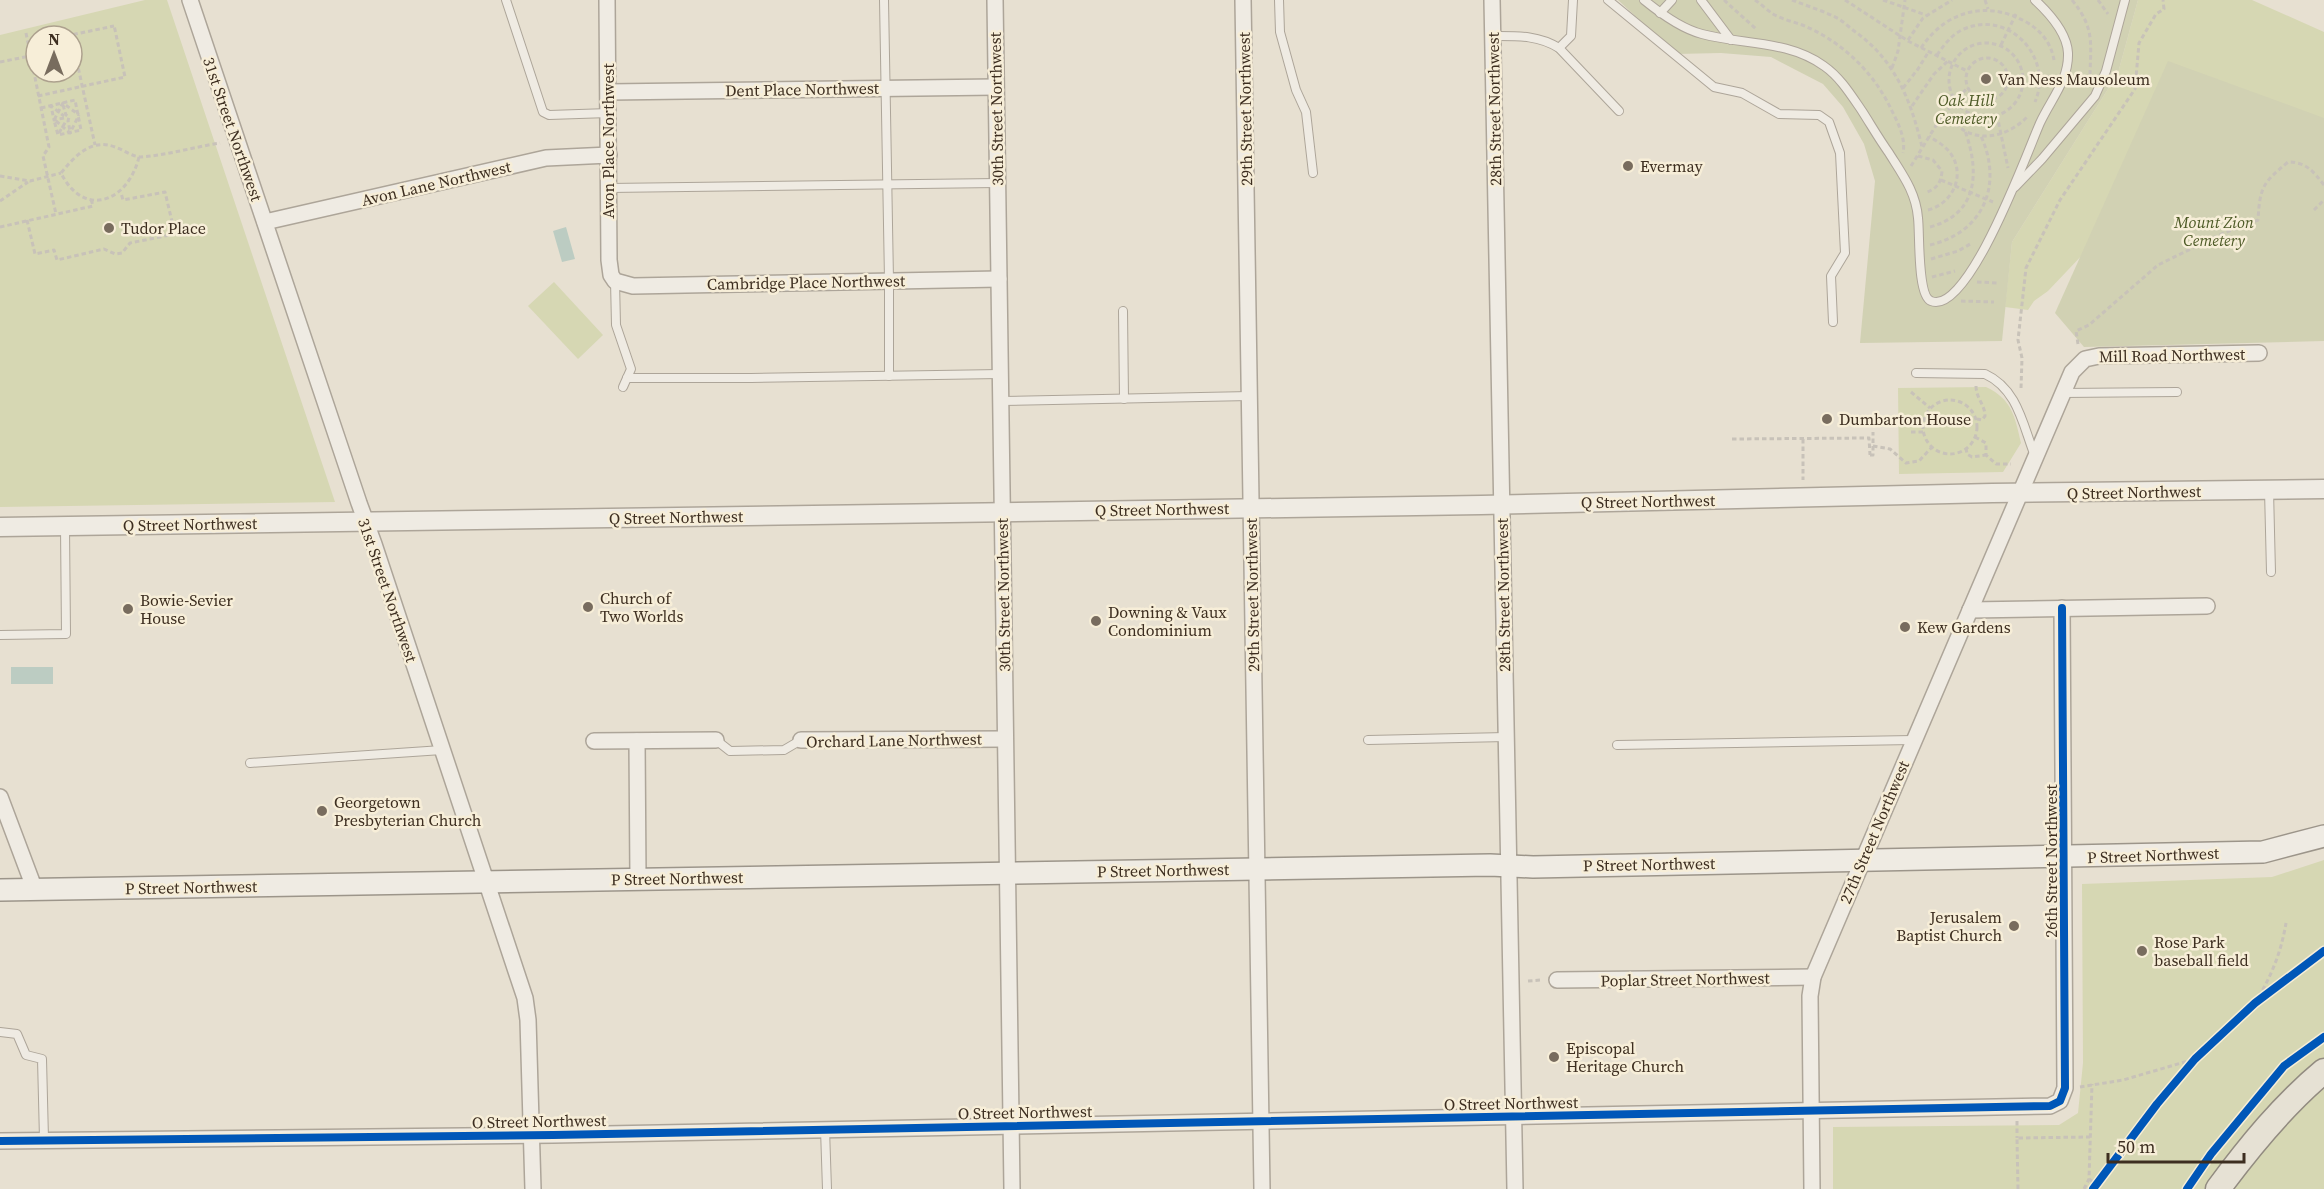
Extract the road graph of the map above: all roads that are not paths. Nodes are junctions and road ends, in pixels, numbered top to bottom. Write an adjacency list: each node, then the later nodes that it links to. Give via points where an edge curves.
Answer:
1 (190, 0): 31 (street, 31st Street Northwest)
2 (506, 0): 24 (lane, via 543,112)
3 (607, 0): 22 (street, Avon Place Northwest)
4 (884, 0): 21 (lane)
5 (995, 0): 20 (street, 30th Street Northwest)
6 (1243, 0): 45 (street, 29th Street Northwest)
7 (1280, 0): 26 (lane, via 1280,32 1306,112)
8 (1492, 0): 17 (street, 28th Street Northwest)
9 (1573, 0): 19 (lane, via 1570,36)
10 (1608, 0): 36 (lane, via 1714,87 1742,93 1779,114 1819,116 1829,122 1840,153 1845,253 1832,276)
11 (1644, 0): 16 (lane)
12 (1672, 0): 16 (lane)
13 (1701, 0): 18 (lane)
14 (2035, 0): 30 (lane, via 2050,13 2060,30 2068,50 2067,71)
15 (2125, 0): 30 (lane, via 2106,71 2095,96)
16 (1660, 13): 18 (lane, via 1699,34)
17 (1493, 36): 19 (lane, via 1532,37); 52 (street, 28th Street Northwest)
18 (1731, 40): 30 (lane, via 1770,44 1795,52 1824,65 1841,82 1902,172 1914,197 1922,279 1930,301 1938,303 1949,298 1963,282 1997,226)
19 (1559, 48): 23 (lane)
20 (996, 87): 21 (street, Dent Place Northwest); 27 (street, 30th Street Northwest)
21 (885, 88): 22 (street, Dent Place Northwest); 28 (lane)
22 (609, 92): 24 (street, Avon Place Northwest)
23 (1619, 111)
24 (609, 113): 25 (street, Avon Place Northwest)
25 (609, 155): 29 (street, Avon Place Northwest); 31 (street, Avon Lane Northwest, via 546,158)
26 (1313, 173)
27 (997, 183): 28 (lane); 32 (street, 30th Street Northwest)
28 (888, 185): 29 (lane); 33 (lane)
29 (609, 188): 34 (street, Avon Place Northwest, via 609,261)
30 (2011, 194)
31 (265, 222): 55 (street, 31st Street Northwest)
32 (999, 279): 33 (street, Cambridge Place Northwest); 39 (street, 30th Street Northwest)
33 (890, 280): 34 (street, Cambridge Place Northwest, via 633,286); 40 (lane)
34 (615, 281): 41 (lane, via 616,325 631,369)
35 (1124, 311): 46 (lane)
36 (1833, 322)
37 (2259, 353): 44 (street, Mill Road Northwest, via 2106,355 2083,361 2072,372)
38 (1916, 373): 48 (lane, via 1985,374 1995,378 2016,402)
39 (1000, 374): 40 (lane); 47 (street, 30th Street Northwest)
40 (889, 376): 41 (lane)
41 (627, 378): 42 (lane)
42 (623, 387)
43 (2177, 392): 44 (lane)
44 (2062, 393): 48 (street)
45 (1250, 396): 46 (lane); 53 (street, 29th Street Northwest)
46 (1124, 399): 47 (lane)
47 (1001, 401): 54 (street, 30th Street Northwest)
48 (2035, 456): 51 (street)
49 (2324, 489): 50 (street, Q Street Northwest)
50 (2269, 490): 51 (street, Q Street Northwest); 58 (lane)
51 (2020, 493): 52 (street, Q Street Northwest); 61 (street, 27th Street Northwest)
52 (1501, 504): 53 (street, Q Street Northwest); 63 (street, 28th Street Northwest)
53 (1251, 508): 54 (street, Q Street Northwest); 79 (street, 29th Street Northwest)
54 (1002, 512): 55 (street, Q Street Northwest); 64 (street, 30th Street Northwest)
55 (366, 522): 56 (street, Q Street Northwest); 72 (street, 31st Street Northwest)
56 (65, 526): 57 (street, Q Street Northwest); 62 (lane, via 66,634)
57 (0, 527)
58 (2271, 572)
59 (2207, 606): 60 (street)
60 (2062, 608): 61 (street); 76 (street, 26th Street Northwest)
61 (1970, 610): 68 (street, 27th Street Northwest)
62 (0, 635)
63 (1506, 737): 67 (lane); 78 (street, 28th Street Northwest)
64 (1005, 738): 66 (street, Orchard Lane Northwest); 80 (street, 30th Street Northwest)
65 (716, 740): 66 (lane, Orchard Lane Northwest, via 730,751 784,750); 70 (street)
66 (801, 740)
67 (1368, 740)
68 (1913, 740): 71 (lane); 77 (street, 27th Street Northwest)
69 (594, 741): 70 (street)
70 (637, 741): 81 (street)
71 (1617, 746)
72 (442, 750): 73 (lane); 82 (street, 31st Street Northwest)
73 (250, 763)
74 (0, 797): 84 (street)
75 (2324, 836): 76 (main road, P Street Northwest, via 2263,852)
76 (2064, 857): 77 (main road, P Street Northwest); 89 (street, 26th Street Northwest, via 2065,1088 2060,1101)
77 (1862, 861): 78 (main road, P Street Northwest); 85 (street, 27th Street Northwest)
78 (1509, 866): 79 (main road, P Street Northwest); 91 (street, 28th Street Northwest)
79 (1256, 869): 80 (main road, P Street Northwest); 92 (street, 29th Street Northwest)
80 (1008, 872): 81 (main road, P Street Northwest); 93 (street, 30th Street Northwest)
81 (638, 878): 82 (main road, P Street Northwest)
82 (487, 881): 84 (main road, P Street Northwest); 95 (street, 31st Street Northwest, via 525,998)
83 (0, 890): 84 (main road, P Street Northwest)
84 (35, 890)
85 (1813, 977): 86 (street, Poplar Street Northwest); 90 (street, 27th Street Northwest)
86 (1557, 980)
87 (0, 1032): 96 (lane, via 17,1034 26,1056 42,1059)
88 (2324, 1071): 104 (main road, via 2259,1136)
89 (2050, 1106): 90 (street, O Street Northwest)
90 (1810, 1110): 91 (street, O Street Northwest); 103 (street, 27th Street Northwest)
91 (1514, 1116): 92 (street, O Street Northwest); 102 (street, 28th Street Northwest)
92 (1261, 1121): 93 (street, O Street Northwest); 101 (street, 29th Street Northwest)
93 (1011, 1126): 94 (street, O Street Northwest); 100 (street, 30th Street Northwest)
94 (825, 1129): 95 (street, O Street Northwest); 99 (lane)
95 (532, 1135): 96 (street, O Street Northwest); 98 (street, 31st Street Northwest)
96 (44, 1140): 97 (street, O Street Northwest)
97 (0, 1141)
98 (533, 1189)
99 (827, 1189)
100 (1012, 1189)
101 (1262, 1189)
102 (1515, 1189)
103 (1812, 1189)
104 (2218, 1189)

